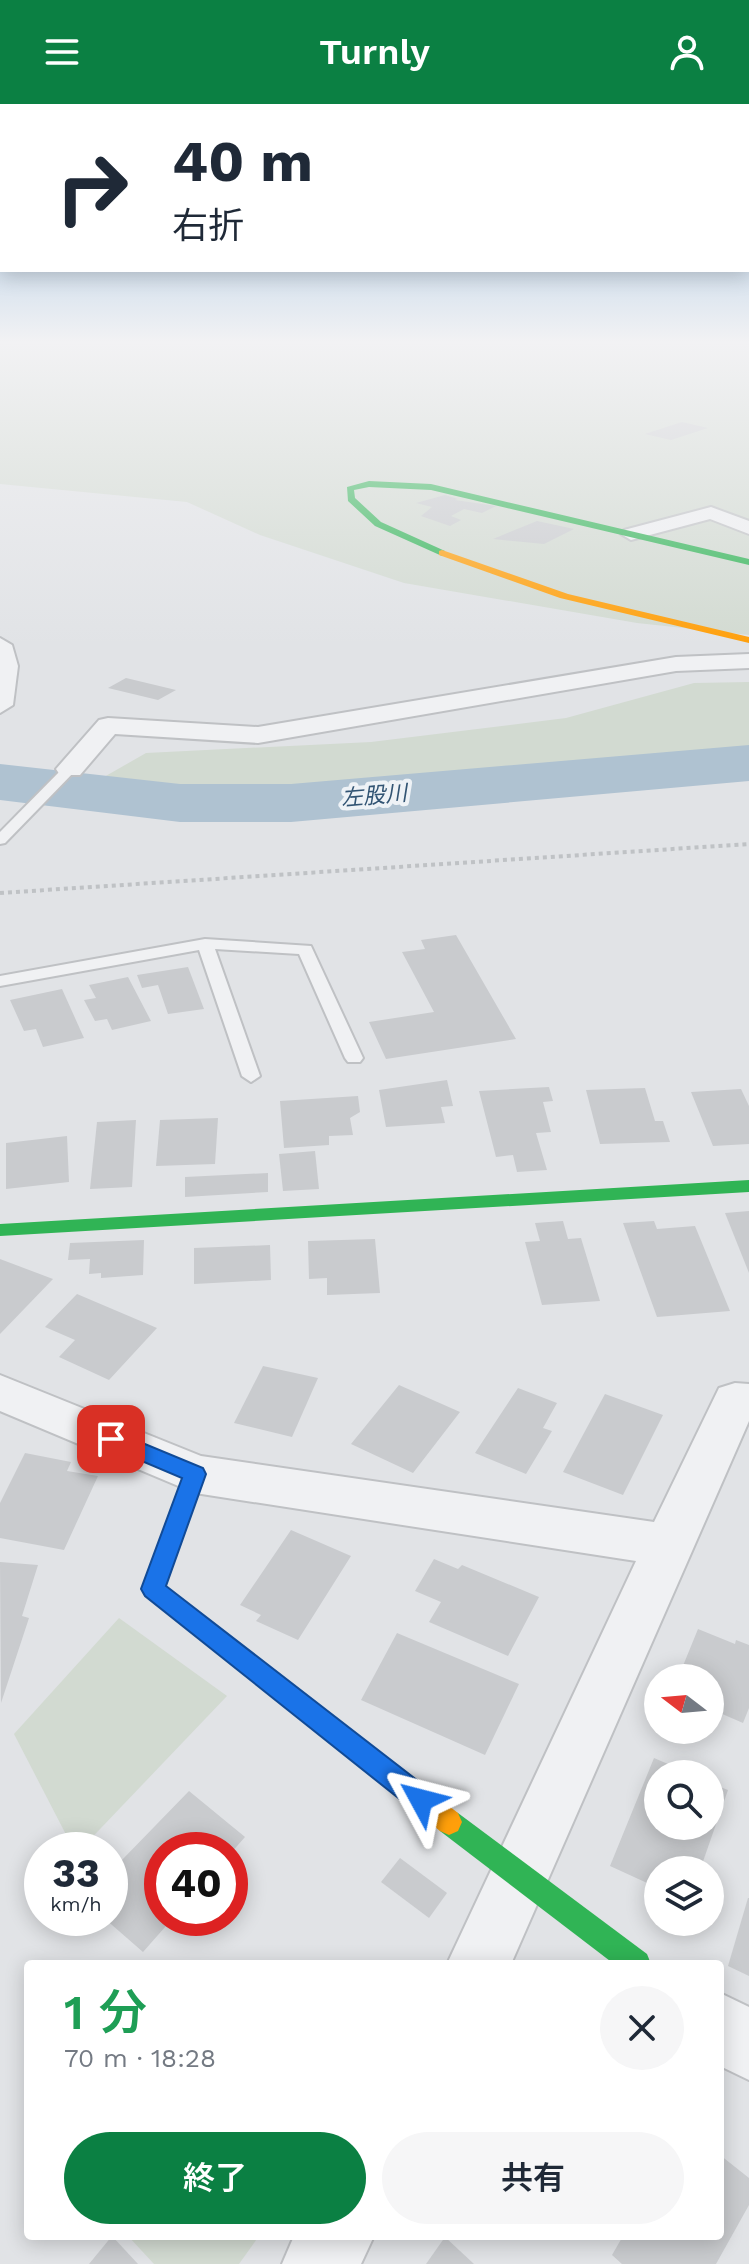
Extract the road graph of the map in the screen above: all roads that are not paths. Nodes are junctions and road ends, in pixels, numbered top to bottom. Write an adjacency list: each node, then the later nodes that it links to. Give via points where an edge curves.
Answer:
1 (749, 528): 2 (street, via 711,513)
2 (631, 534): 3 (street); 4 (street, via 431,487 369,484 350,489 351,499 378,524 475,567 582,601)
3 (749, 562)
4 (749, 640)
5 (0, 645): 7 (street, via 6,666)
6 (749, 661): 8 (street, via 676,664 258,735 108,726)
7 (0, 705)
8 (70, 769): 9 (lane)
9 (0, 840)
10 (205, 944): 11 (lane); 12 (lane, via 305,949); 13 (lane)
11 (0, 981)
12 (354, 1058)
13 (251, 1076)
14 (749, 1186): 15 (street)
15 (0, 1230)
16 (0, 1392): 18 (street)
17 (749, 1401): 19 (street, via 735,1400)
18 (195, 1474): 19 (street); 20 (street, via 153,1589)
19 (668, 1545): 20 (street)
20 (519, 1877): 21 (street); 22 (street)
21 (481, 1960)
22 (632, 1960)
23 (724, 2029): 24 (street)
24 (749, 2047)
25 (335, 2240): 26 (street)
26 (318, 2264)

